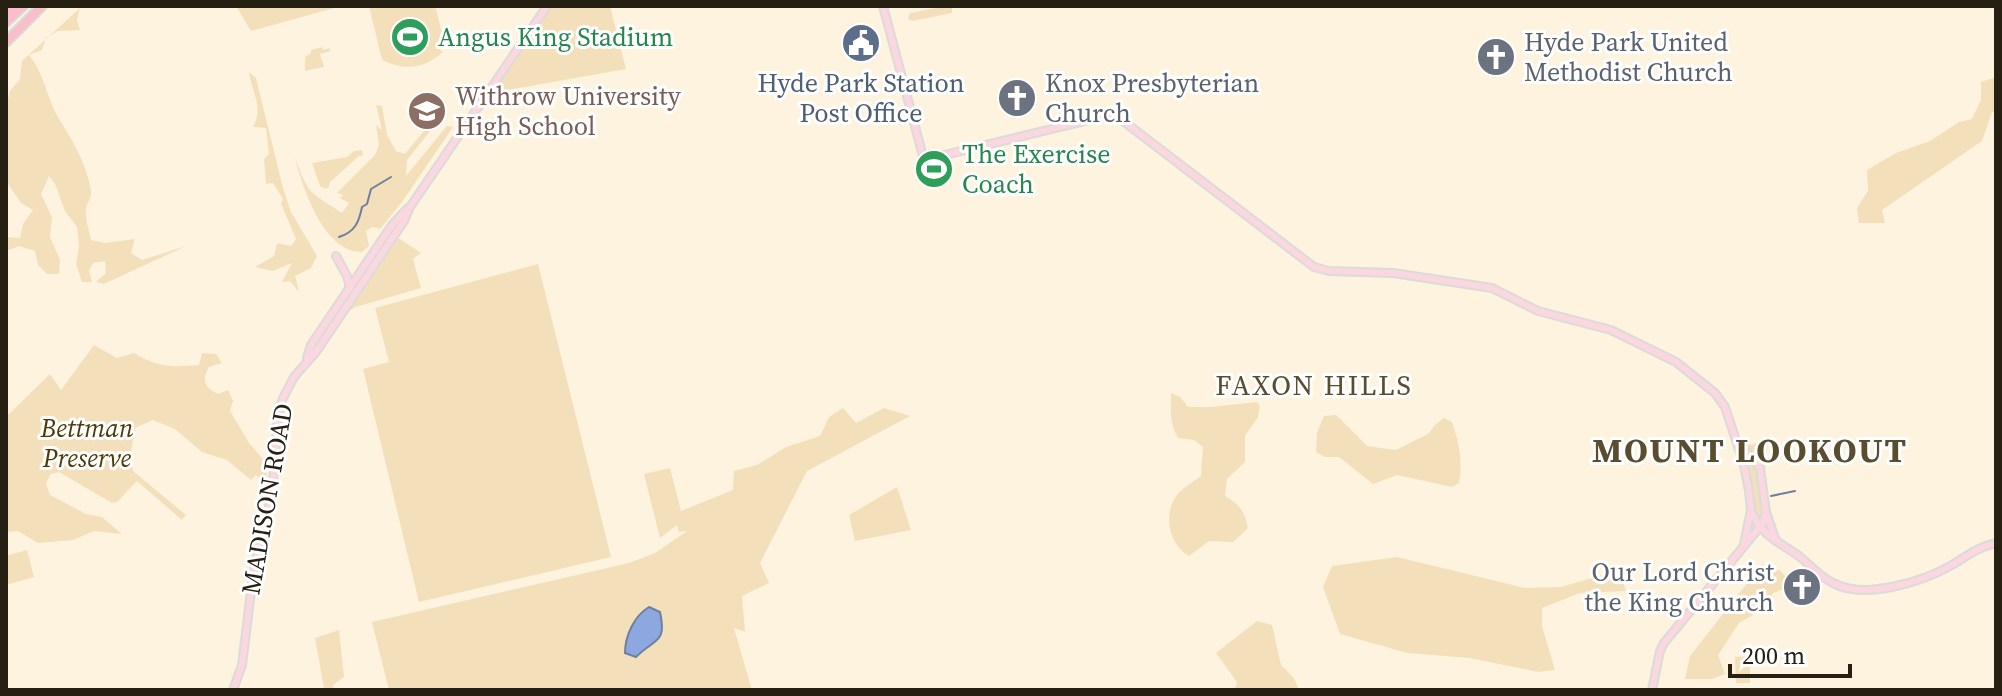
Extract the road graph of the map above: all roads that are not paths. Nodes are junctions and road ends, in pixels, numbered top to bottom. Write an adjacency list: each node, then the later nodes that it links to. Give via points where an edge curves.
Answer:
1 (13, 6): 6 (highway)
2 (23, 6): 7 (highway)
3 (42, 6): 8 (highway)
4 (547, 6): 9 (main road, MADISON ROAD)
5 (883, 6): 15 (main road, via 924,160 1114,114 1314,267 1492,288 1538,311 1611,330 1670,358 1715,393)
6 (6, 13)
7 (6, 22)
8 (6, 42)
9 (410, 207): 11 (main road, MADISON ROAD); 13 (main road, MADISON ROAD)
10 (336, 256): 12 (main road)
11 (360, 273): 12 (main road, MADISON ROAD); 13 (main road)
12 (350, 288): 14 (main road, MADISON ROAD)
13 (334, 326): 14 (main road, MADISON ROAD)
14 (306, 360): 24 (main road, MADISON ROAD, via 279,410 274,485)
15 (1734, 434): 16 (main road); 17 (main road)
16 (1760, 468): 17 (main road); 18 (main road)
17 (1745, 470): 19 (main road)
18 (1766, 512): 19 (main road, via 1760,517); 20 (main road); 21 (main road)
19 (1752, 513): 20 (main road); 23 (main road)
20 (1759, 527): 21 (main road); 23 (main road)
21 (1776, 541): 22 (main road, via 1832,583 1869,591 1943,569)
22 (1996, 543)
23 (1744, 544): 25 (main road, via 1664,643)
24 (233, 690)
25 (1652, 690)

